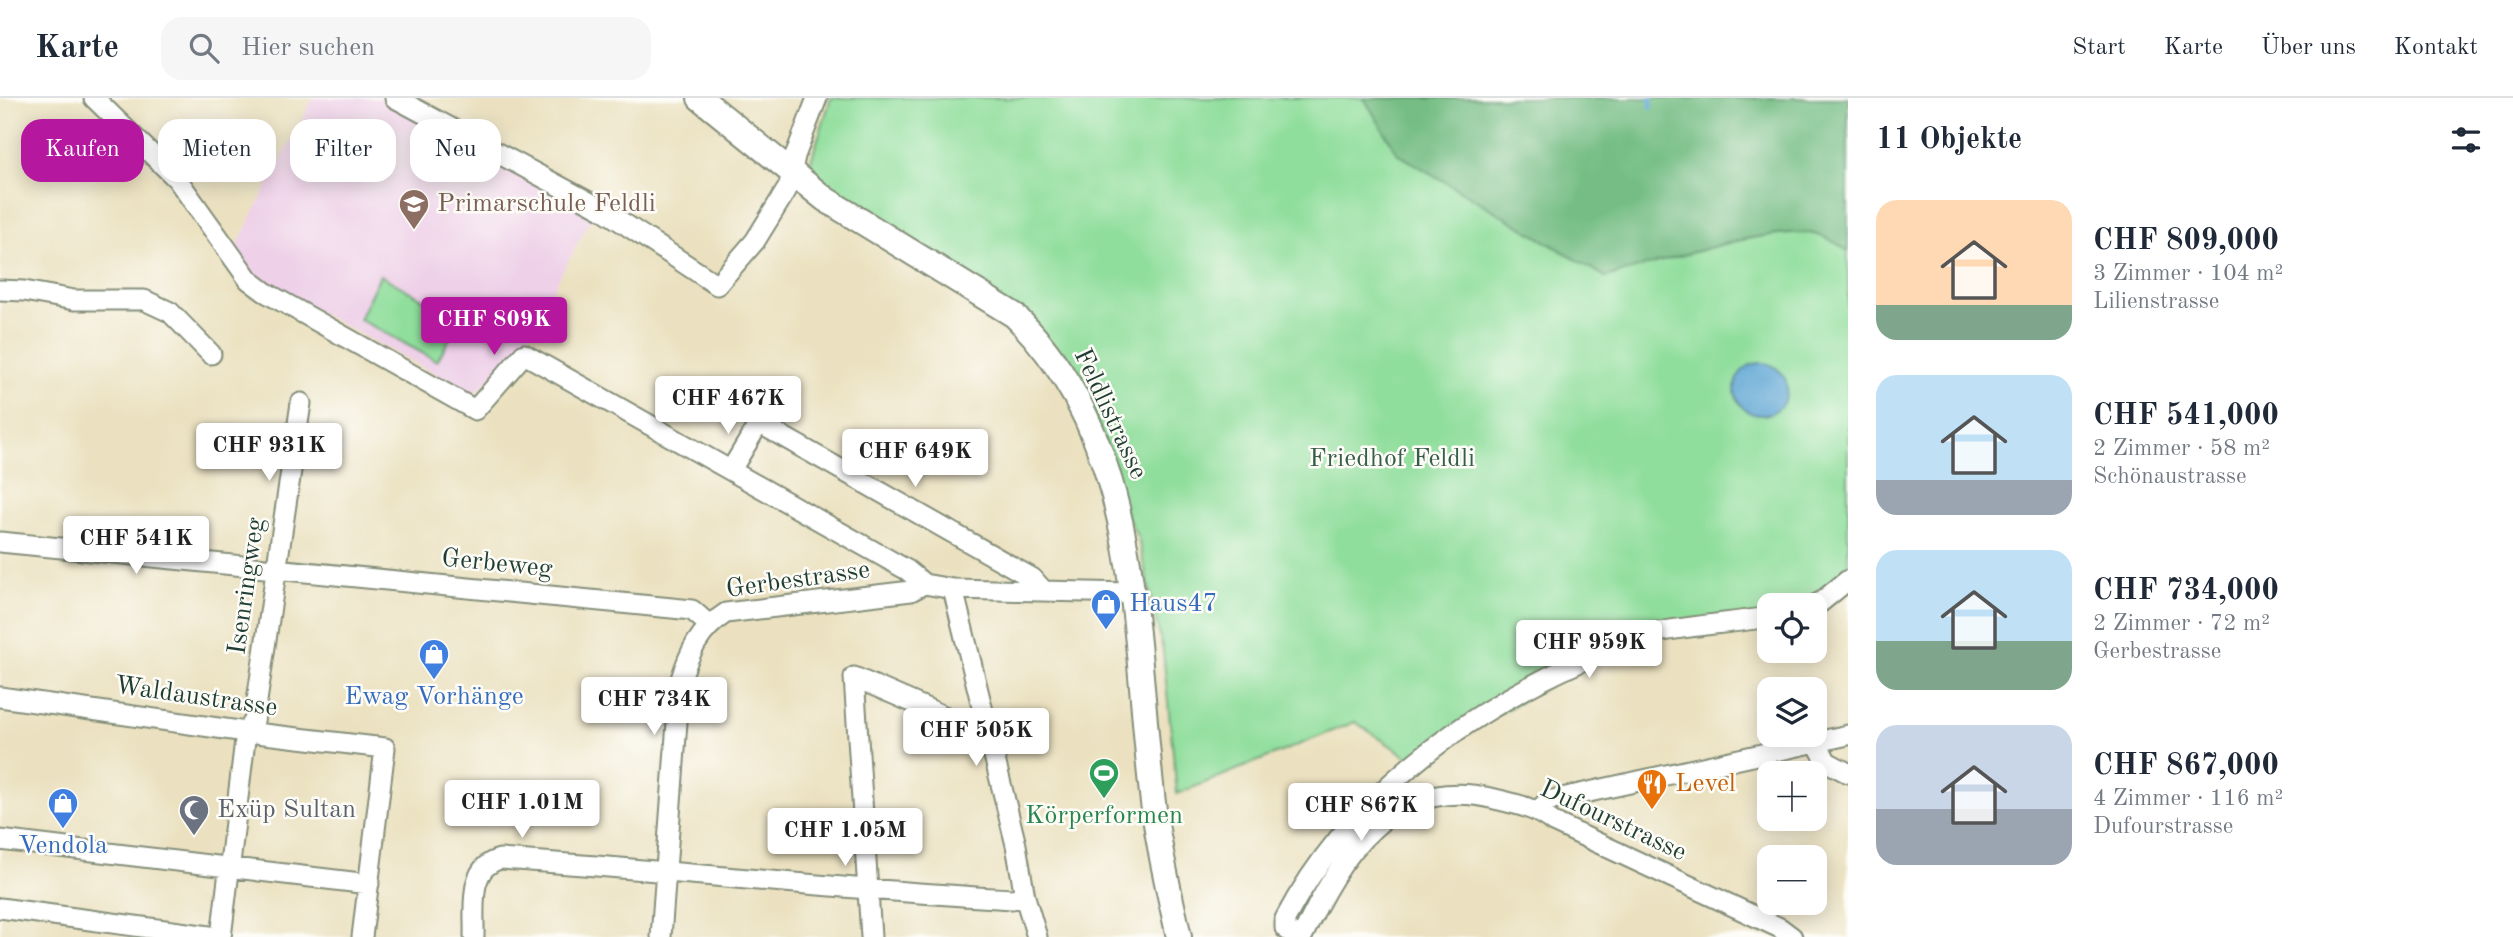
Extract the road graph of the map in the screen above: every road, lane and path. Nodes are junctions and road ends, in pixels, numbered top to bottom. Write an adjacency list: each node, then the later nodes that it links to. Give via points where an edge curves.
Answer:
1 (94, 98): 9 (street, via 177,179 249,280 265,292 475,410 524,354)
2 (395, 98): 5 (street, via 602,209 717,285 755,241 789,186)
3 (700, 98): 5 (street, Feldlistrasse)
4 (817, 98): 5 (street)
5 (792, 173): 16 (street, Feldlistrasse, via 865,227 995,302 1032,332 1061,372 1111,479)
6 (0, 290): 7 (street, via 74,300 144,300 170,312)
7 (211, 354)
8 (301, 403): 11 (street, Isenringweg)
9 (732, 470): 13 (street); 15 (street, via 759,423 1032,578)
10 (0, 542): 11 (street, Gerbeweg)
11 (276, 569): 19 (street, Gerbeweg, via 692,610); 21 (street, Isenringweg, via 254,721)
12 (1848, 580): 17 (street)
13 (924, 584): 14 (street, Gerbestrasse); 19 (street, Gerbestrasse, via 911,591 726,612)
14 (954, 589): 15 (street, Gerbestrasse); 22 (street)
15 (1041, 589): 16 (street, Gerbestrasse)
16 (1132, 593): 43 (street, Feldlistrasse, via 1157,830)
17 (1827, 597)
18 (1757, 619): 44 (street, via 1636,636 1551,675 1465,725 1383,790 1344,832 1285,919 1285,928)
19 (708, 624): 31 (street, Gerbestrasse, via 689,653 680,682)
20 (0, 697): 21 (street, Waldaustrasse)
21 (246, 733): 30 (street, Isenringweg); 32 (street, Waldaustrasse, via 385,748)
22 (988, 735): 33 (street, via 854,677); 34 (street)
23 (1848, 735): 24 (street)
24 (1827, 739)
25 (1789, 747): 28 (street, via 1548,800)
26 (1819, 747): 27 (street, via 1827,762)
27 (1848, 773)
28 (1539, 810): 36 (street, Dufourstrasse, via 1553,822); 45 (street, Dufourstrasse, via 1477,794 1448,793 1393,811 1350,853)
29 (0, 840): 30 (street)
30 (229, 869): 32 (street); 37 (street, Isenringweg)
31 (666, 870): 33 (street); 39 (street, via 500,859 486,862 478,874); 40 (street, Gerbestrasse)
32 (369, 884): 38 (street)
33 (868, 891): 34 (street); 41 (street)
34 (1025, 897): 42 (street)
35 (0, 908): 37 (street)
36 (1783, 934)
37 (219, 937)
38 (362, 937)
39 (474, 937)
40 (662, 937)
41 (872, 937)
42 (1037, 937)
43 (1179, 937)
44 (1296, 937)
45 (1301, 937)

